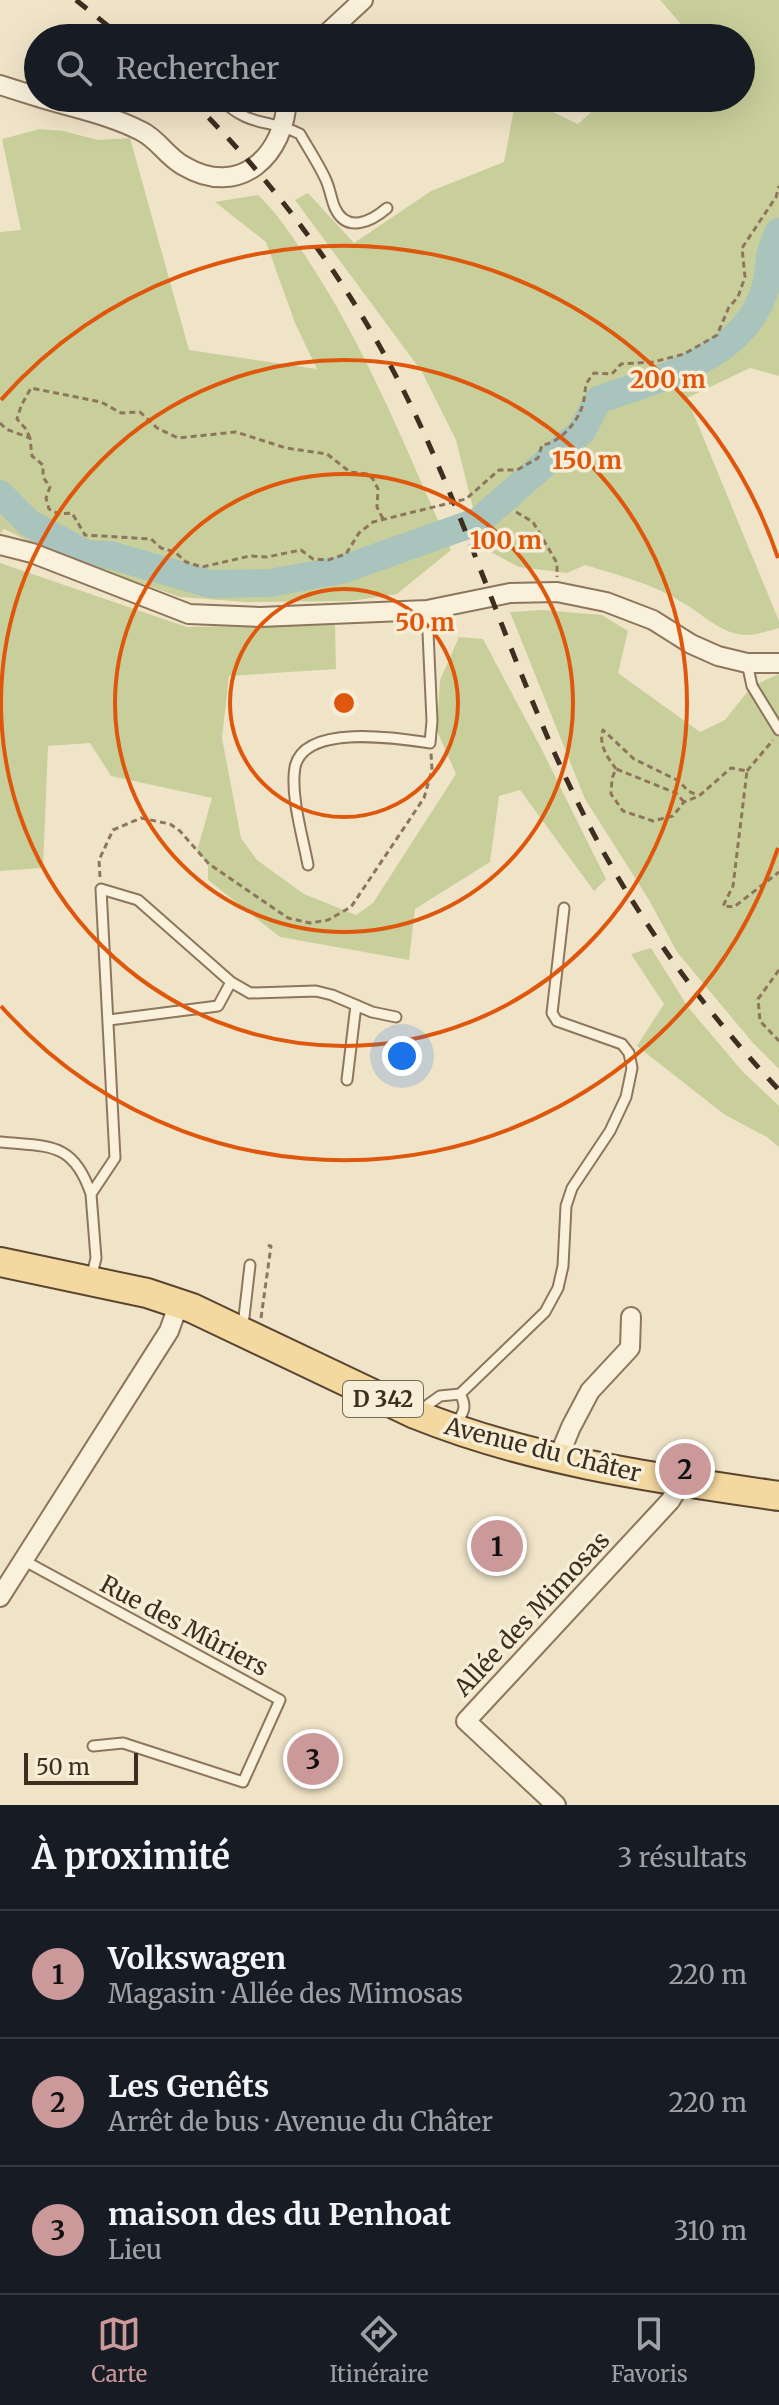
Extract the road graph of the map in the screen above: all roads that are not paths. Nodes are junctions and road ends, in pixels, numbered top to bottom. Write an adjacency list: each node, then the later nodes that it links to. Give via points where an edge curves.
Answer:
1 (363, 0): 2 (street)
2 (337, 24)
3 (0, 85): 4 (street)
4 (24, 93)
5 (84, 112): 8 (street, via 140,130 180,164 206,175 237,175 254,168 269,155)
6 (235, 112): 8 (lane)
7 (285, 112): 8 (street)
8 (283, 129): 9 (lane, via 300,134 342,218 369,222)
9 (387, 208)
10 (0, 545): 11 (street, via 189,614 260,617)
11 (427, 610): 12 (street, via 510,593 557,592 606,602 653,620 718,656); 15 (lane, via 430,743 337,737 310,746 295,765)
12 (747, 663): 13 (street); 14 (lane, via 752,686)
13 (779, 663)
14 (779, 732)
15 (308, 865)
16 (564, 908): 30 (lane, via 552,1013 557,1021 622,1044 632,1068 626,1097 572,1188 563,1266 545,1312)
17 (231, 982): 18 (lane, via 250,993 316,991); 20 (lane, via 218,1006); 20 (lane, via 138,900 101,889)
18 (356, 1005): 19 (lane); 21 (lane)
19 (396, 1017)
20 (109, 1020): 23 (lane, via 115,1158)
21 (347, 1080)
22 (0, 1142): 23 (lane, via 65,1152 85,1175)
23 (91, 1194): 26 (lane, via 96,1258)
24 (0, 1262): 26 (main road, Avenue du Châter / D 342)
25 (250, 1265): 29 (lane, via 244,1317)
26 (91, 1281): 27 (main road, Avenue du Châter / D 342)
27 (179, 1303): 29 (main road, Avenue du Châter / D 342); 36 (street, via 169,1331)
28 (631, 1317): 33 (street, via 630,1348 590,1391)
29 (250, 1326): 31 (main road, Avenue du Châter / D 342)
30 (460, 1394): 31 (lane, via 440,1396); 32 (lane, via 464,1413)
31 (415, 1414): 32 (main road, Avenue du Châter / D 342)
32 (452, 1429): 33 (main road, Avenue du Châter / D 342)
33 (558, 1458): 34 (main road, Avenue du Châter / D 342)
34 (682, 1482): 35 (main road, Avenue du Châter / D 342); 39 (street, Allée des Mimosas, via 466,1721)
35 (779, 1496)
36 (23, 1560): 37 (street); 38 (lane, Rue des Mûriers, via 280,1700 243,1782 123,1743)
37 (0, 1597)
38 (93, 1746)
39 (556, 1805)

